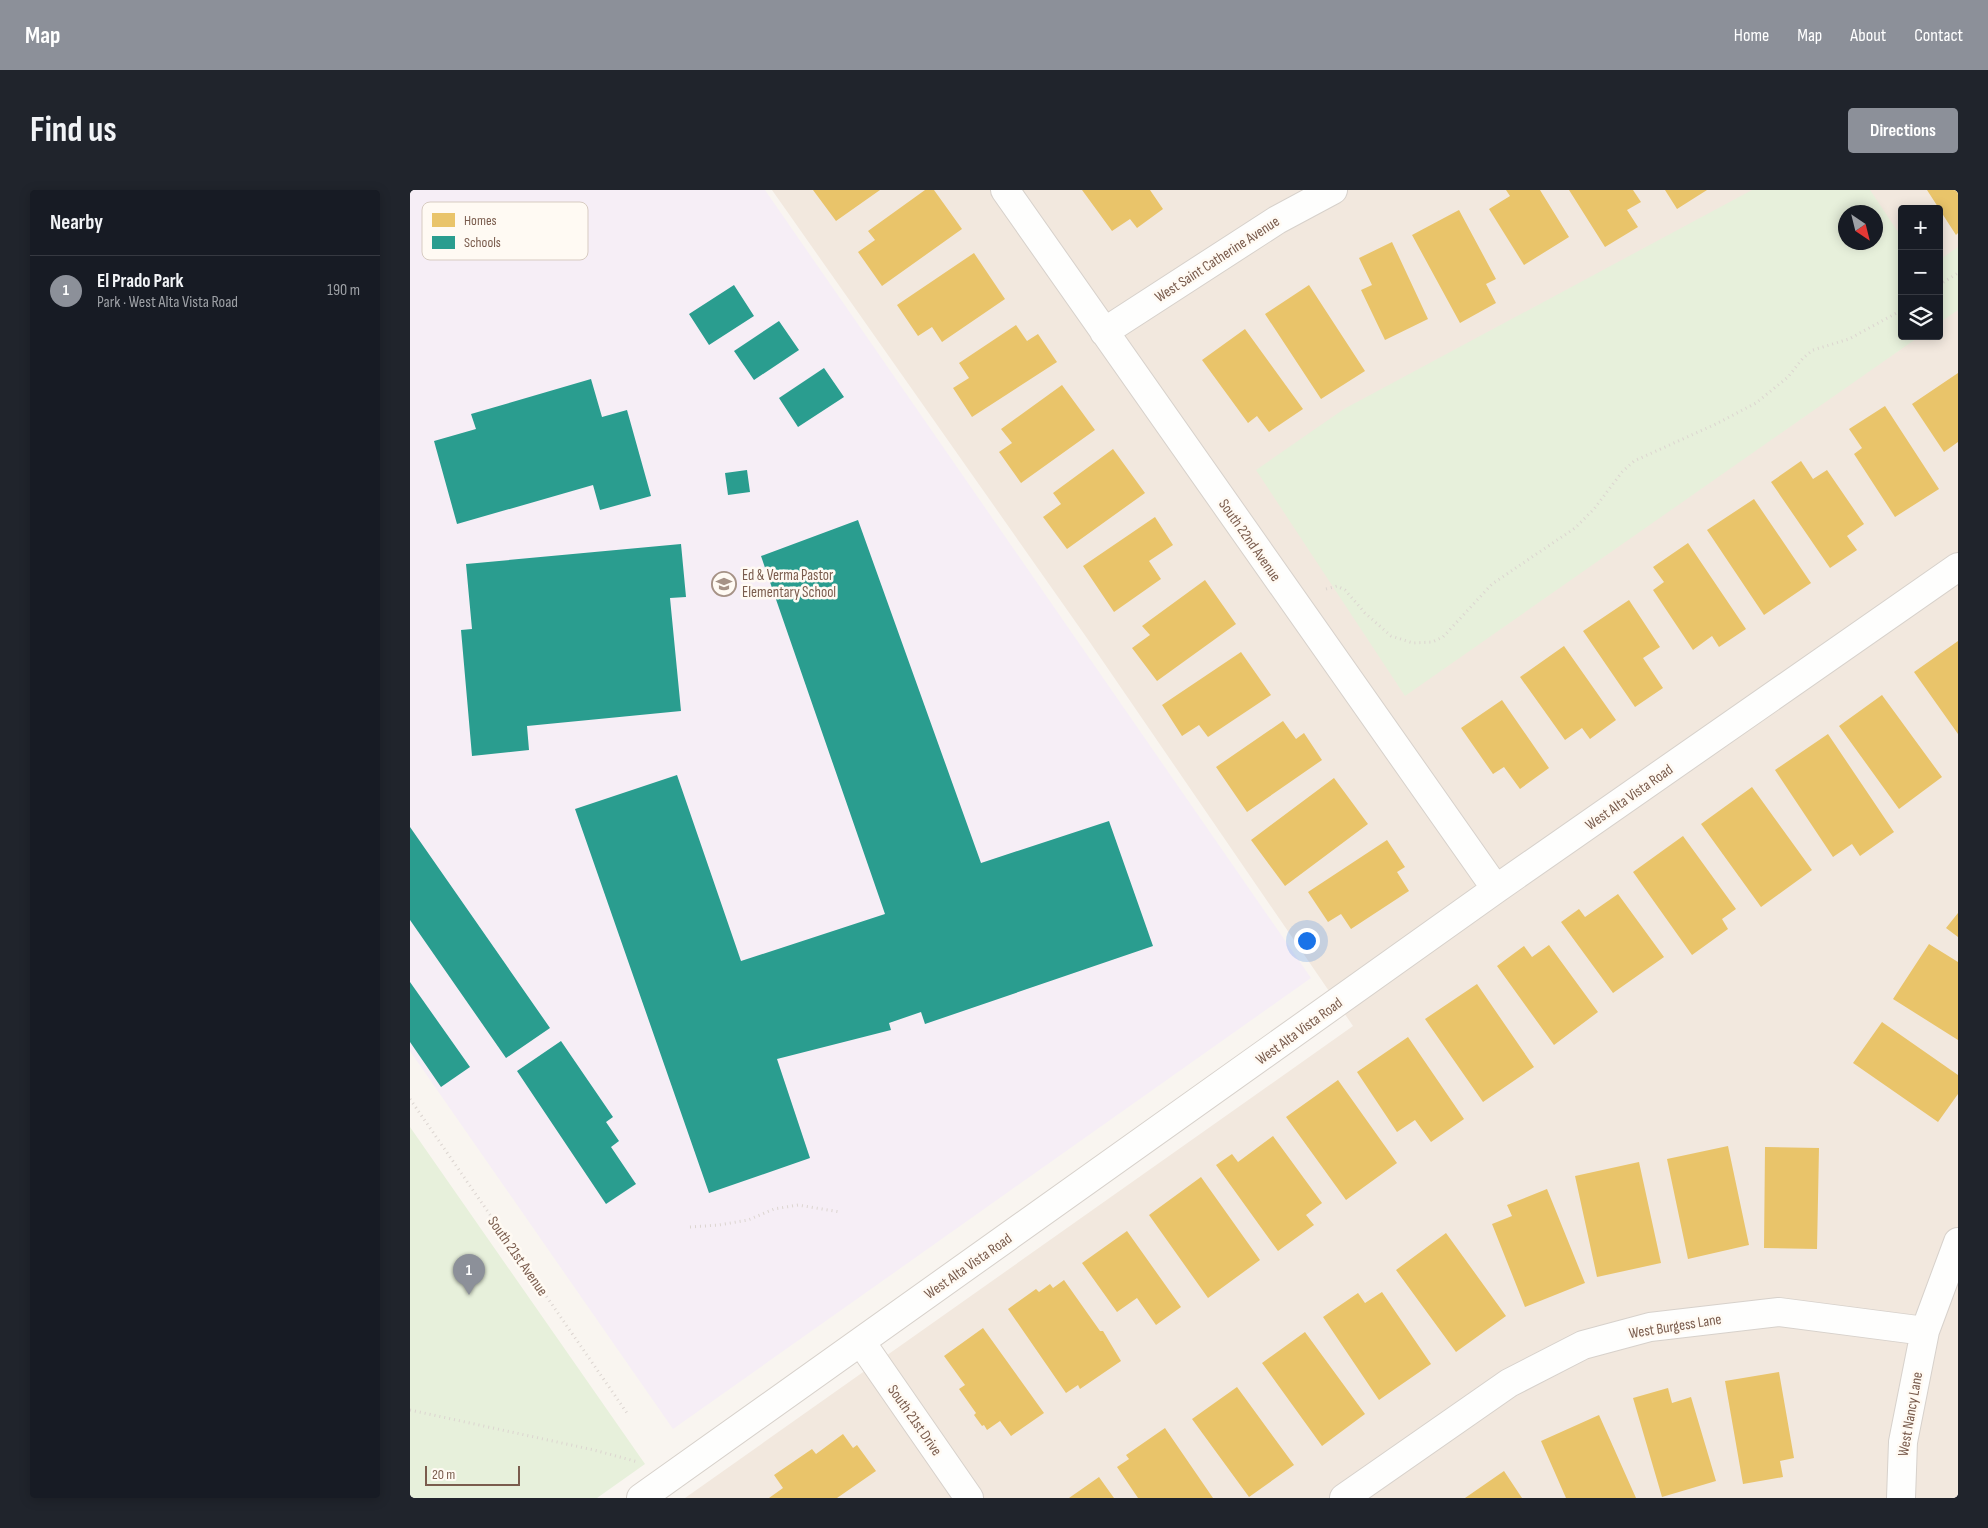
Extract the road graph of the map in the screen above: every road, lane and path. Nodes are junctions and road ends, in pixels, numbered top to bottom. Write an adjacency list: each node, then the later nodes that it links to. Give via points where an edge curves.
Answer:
1 (1005, 190): 6 (street, South 22nd Avenue)
2 (1333, 190): 6 (street, West Saint Catherine Avenue, via 1278,220)
3 (1958, 273): 4 (path)
4 (1943, 283)
5 (1898, 312): 8 (path, via 1848,339 1813,350 1788,377 1756,403 1634,461 1575,528 1492,584 1443,636 1432,642 1414,643 1391,636 1364,613 1345,590 1337,586)
6 (1104, 332): 9 (street, South 22nd Avenue)
7 (1958, 567): 9 (street, West Alta Vista Road)
8 (1326, 589)
9 (1496, 889): 15 (street, West Alta Vista Road)
10 (410, 1099): 17 (path, South 21st Avenue)
11 (840, 1212): 12 (path, via 798,1205 774,1209 748,1220)
12 (690, 1227)
13 (1958, 1242): 14 (street)
14 (1925, 1331): 21 (street, West Burgess Lane, via 1779,1312 1650,1327 1583,1345 1509,1383); 22 (street, West Nancy Lane, via 1903,1442)
15 (861, 1342): 18 (street, West Alta Vista Road); 20 (street, South 21st Drive)
16 (410, 1410): 18 (path, via 594,1450)
17 (627, 1413)
18 (676, 1474): 19 (street, West Alta Vista Road)
19 (641, 1498)
20 (969, 1498)
21 (1344, 1498)
22 (1900, 1498)

